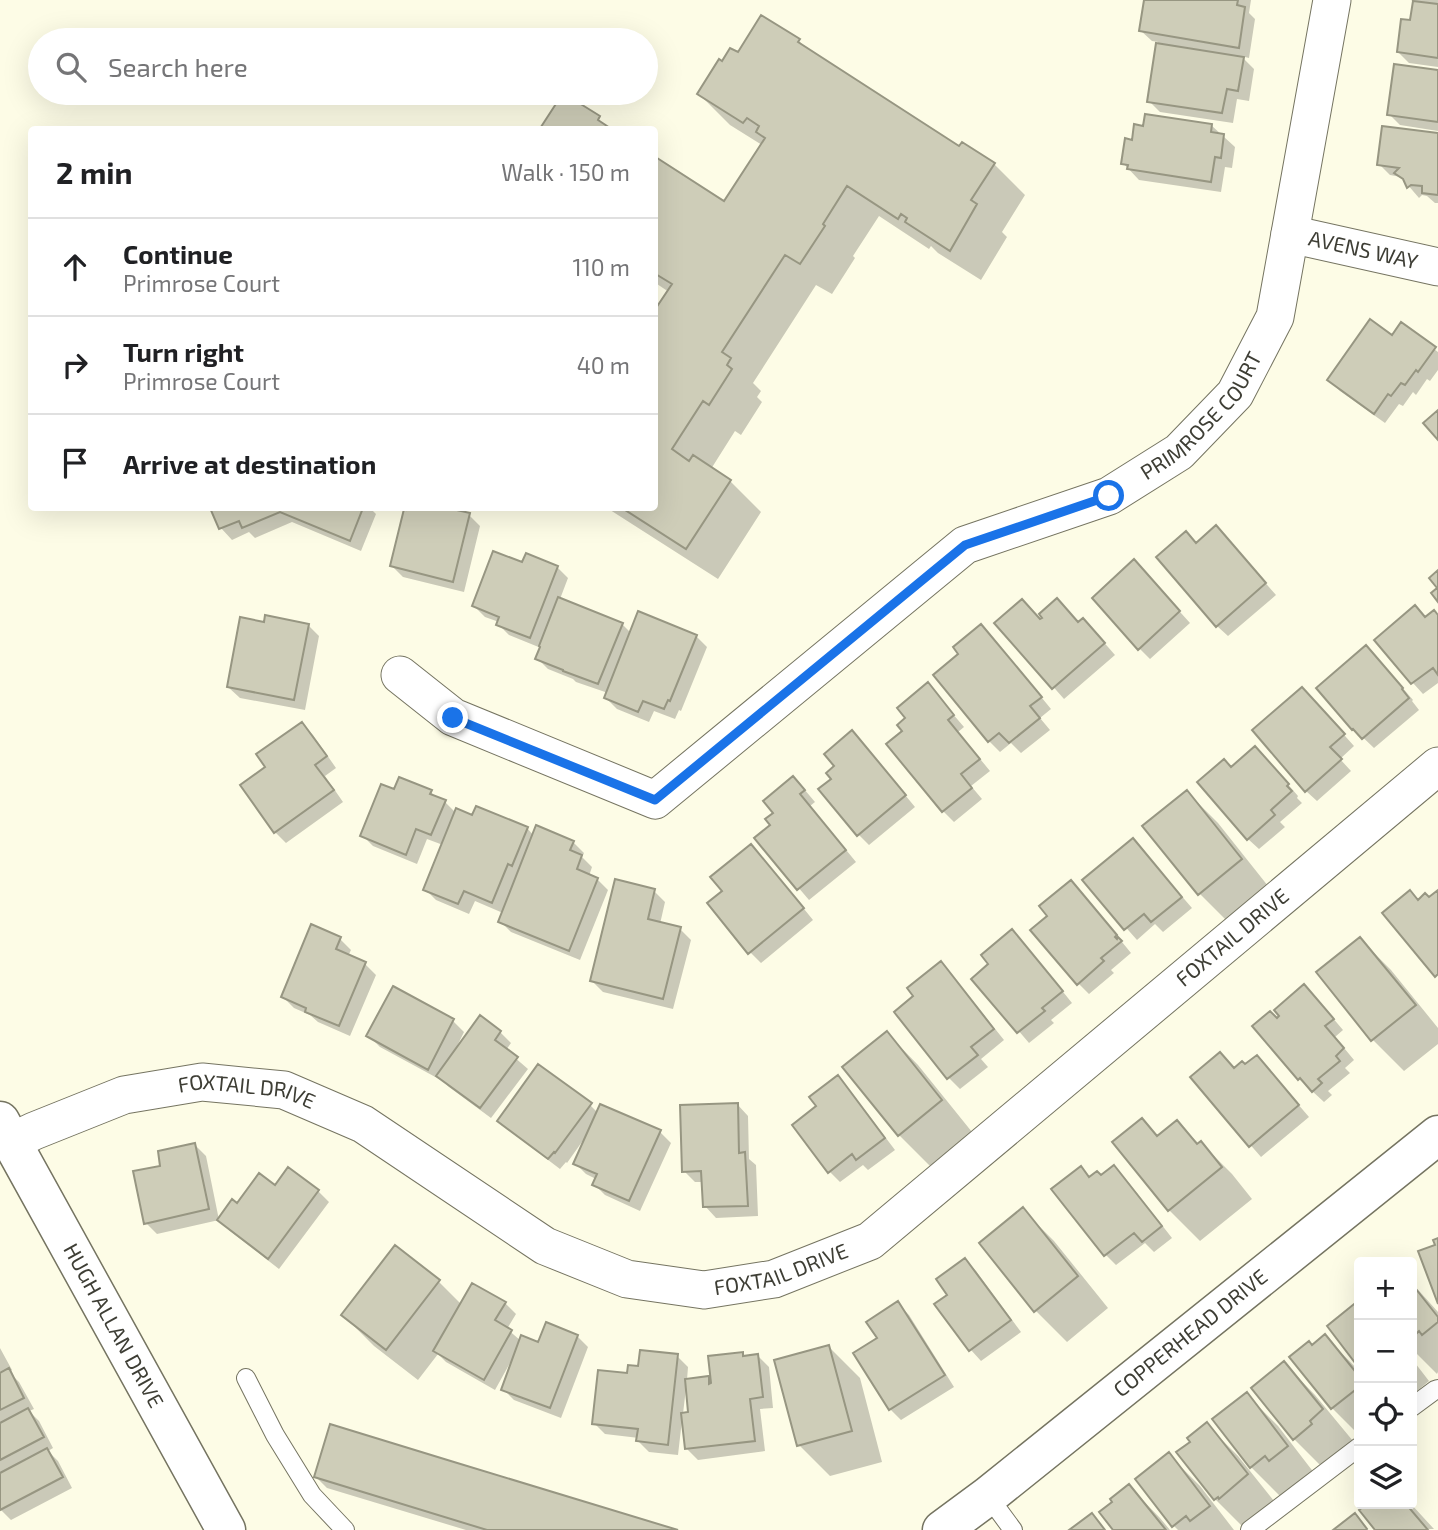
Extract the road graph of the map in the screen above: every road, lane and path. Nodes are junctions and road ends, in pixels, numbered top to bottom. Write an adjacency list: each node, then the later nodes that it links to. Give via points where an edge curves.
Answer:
1 (1332, 0): 2 (street)
2 (1290, 234): 3 (street, AVENS WAY); 4 (street, PRIMROSE COURT, via 1275,317 1264,339 1235,394 1179,452 1109,496 965,545 655,800 453,718)
3 (1438, 267)
4 (400, 675)
5 (1438, 766): 7 (street, FOXTAIL DRIVE, via 870,1241 774,1279 704,1290 627,1279 545,1247 363,1124 284,1090 202,1082 124,1095 34,1131)
6 (1438, 1135): 12 (street, COPPERHEAD DRIVE)
7 (4, 1137): 13 (street, HUGH ALLAN DRIVE)
8 (246, 1378): 14 (lane, via 312,1494)
9 (1438, 1389): 10 (lane)
10 (1417, 1403)
11 (1354, 1451): 17 (lane)
12 (988, 1496): 15 (street, COPPERHEAD DRIVE); 16 (lane)
13 (226, 1530)
14 (345, 1530)
15 (942, 1530)
16 (1013, 1530)
17 (1250, 1530)

